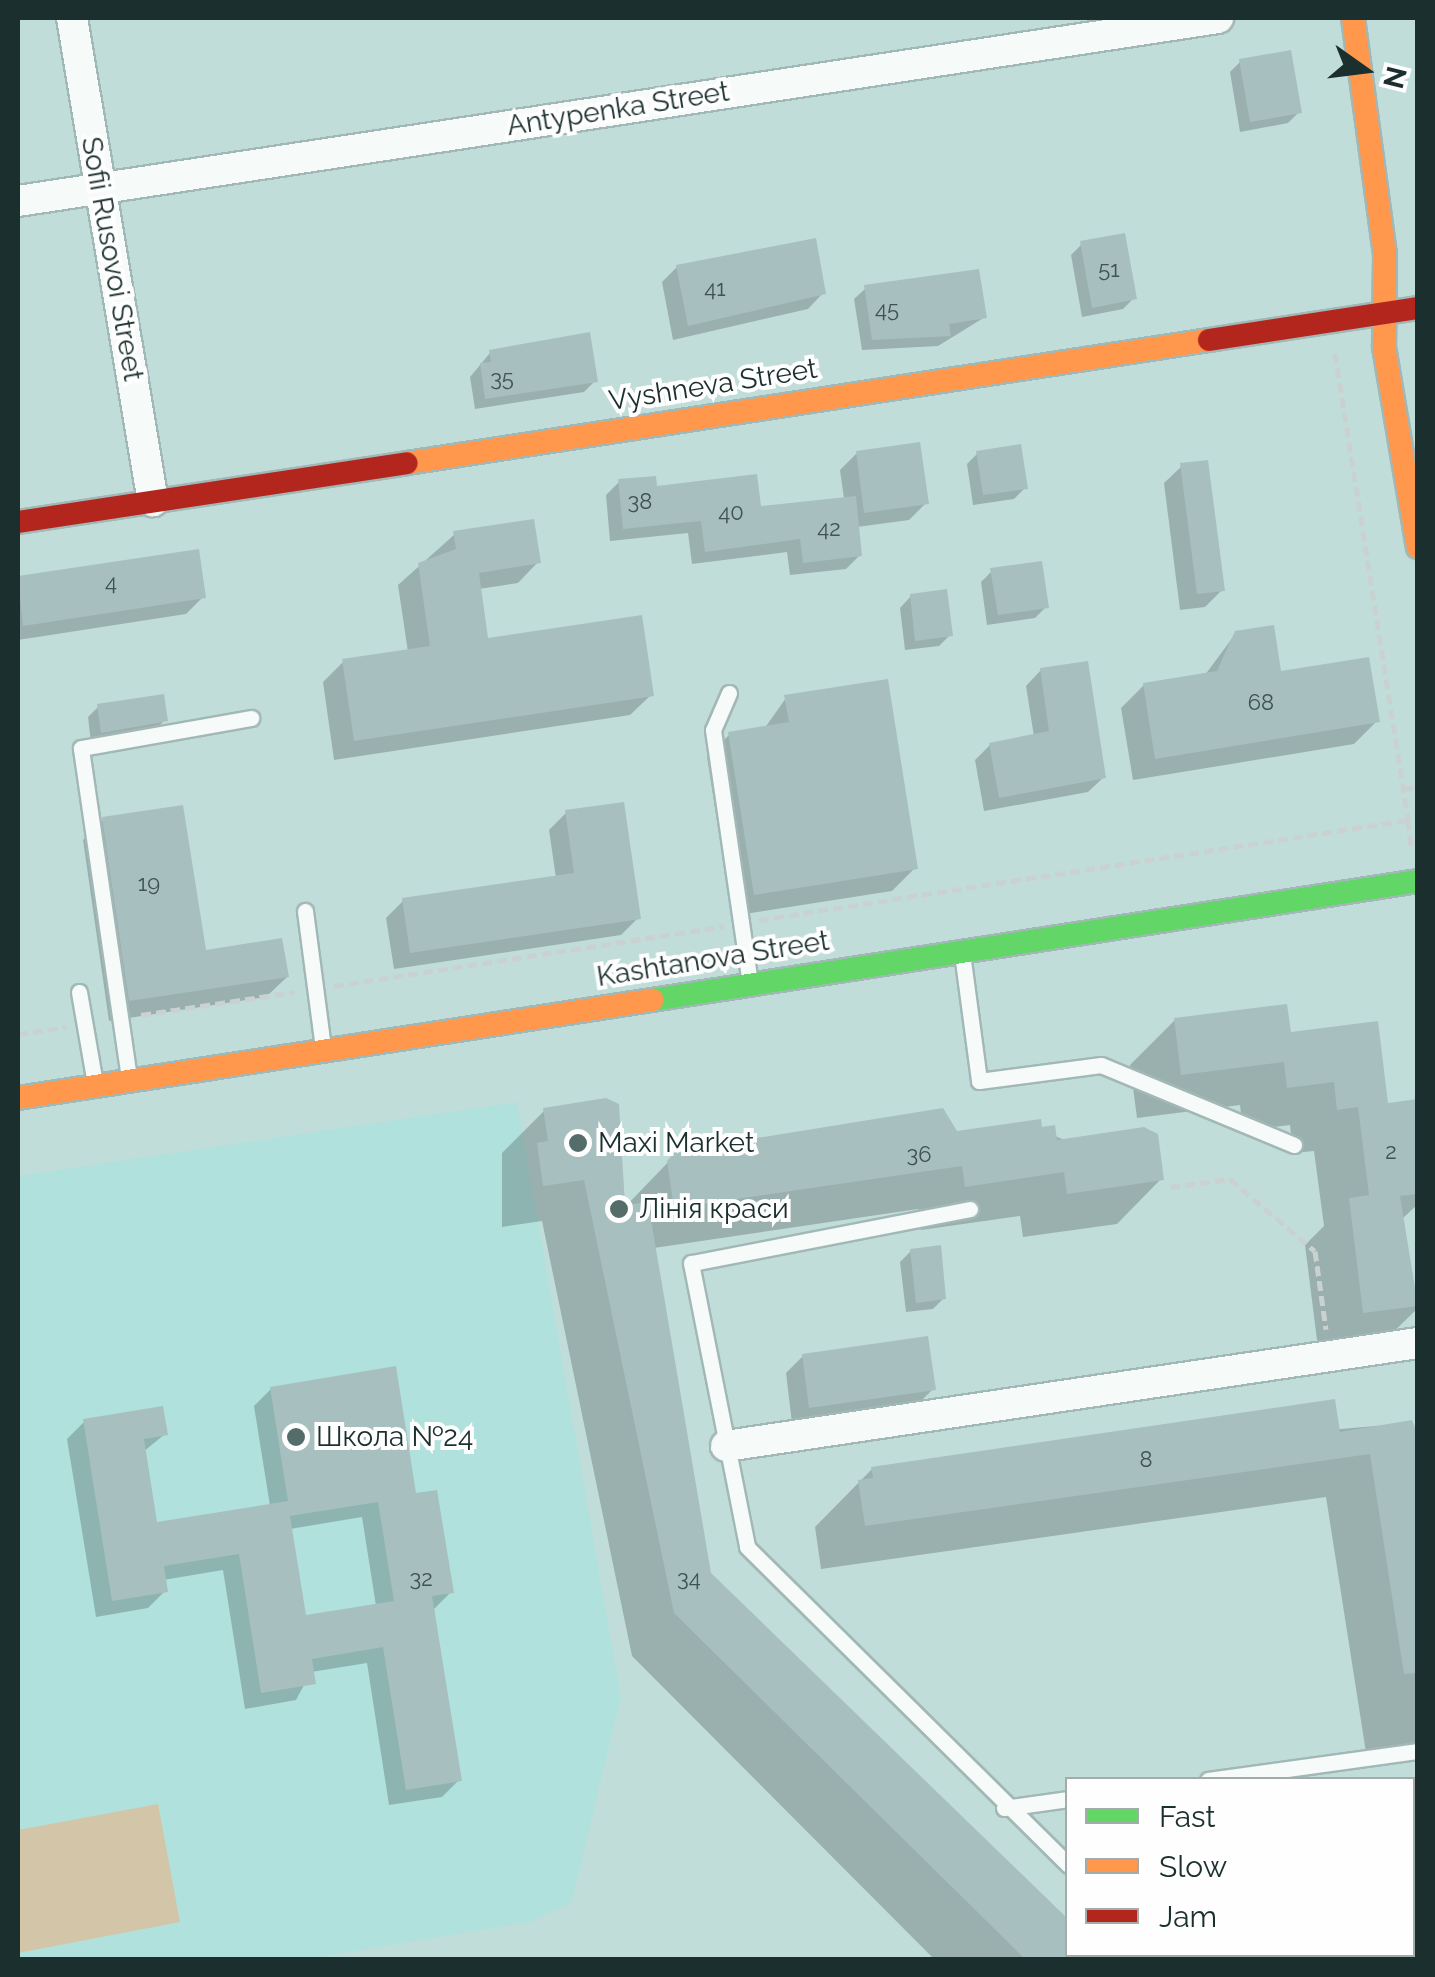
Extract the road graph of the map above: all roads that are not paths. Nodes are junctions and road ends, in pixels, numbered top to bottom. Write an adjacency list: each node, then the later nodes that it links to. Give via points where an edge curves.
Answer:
1 (72, 18): 4 (street, Sofii Rusovoi Street)
2 (1218, 18): 4 (street, Antypenka Street)
3 (1353, 18): 7 (street, via 1385,255)
4 (99, 188): 5 (street, Antypenka Street); 8 (street, Sofii Rusovoi Street)
5 (18, 201)
6 (1418, 308): 7 (street, Vyshneva Street)
7 (1382, 314): 8 (street, Vyshneva Street); 10 (street)
8 (153, 501): 9 (street, Vyshneva Street)
9 (18, 522)
10 (1418, 547)
11 (729, 693): 16 (lane, via 713,730)
12 (252, 718): 19 (lane, via 81,748)
13 (1418, 881): 15 (street, Kashtanova Street)
14 (305, 911): 18 (lane)
15 (961, 950): 16 (street, Kashtanova Street); 22 (lane, via 980,1081 1101,1065)
16 (750, 983): 18 (street, Kashtanova Street)
17 (79, 992): 20 (lane)
18 (324, 1050): 19 (street, Kashtanova Street)
19 (130, 1082): 20 (street, Kashtanova Street)
20 (95, 1088): 21 (street, Kashtanova Street)
21 (18, 1098)
22 (1294, 1145)
23 (970, 1209): 25 (lane, via 691,1263)
24 (1418, 1343): 25 (street)
25 (726, 1446): 29 (lane, via 747,1547)
26 (1418, 1751): 27 (lane)
27 (1230, 1777)
28 (1065, 1799): 29 (lane)
29 (1004, 1808): 30 (lane)
30 (1065, 1862)

